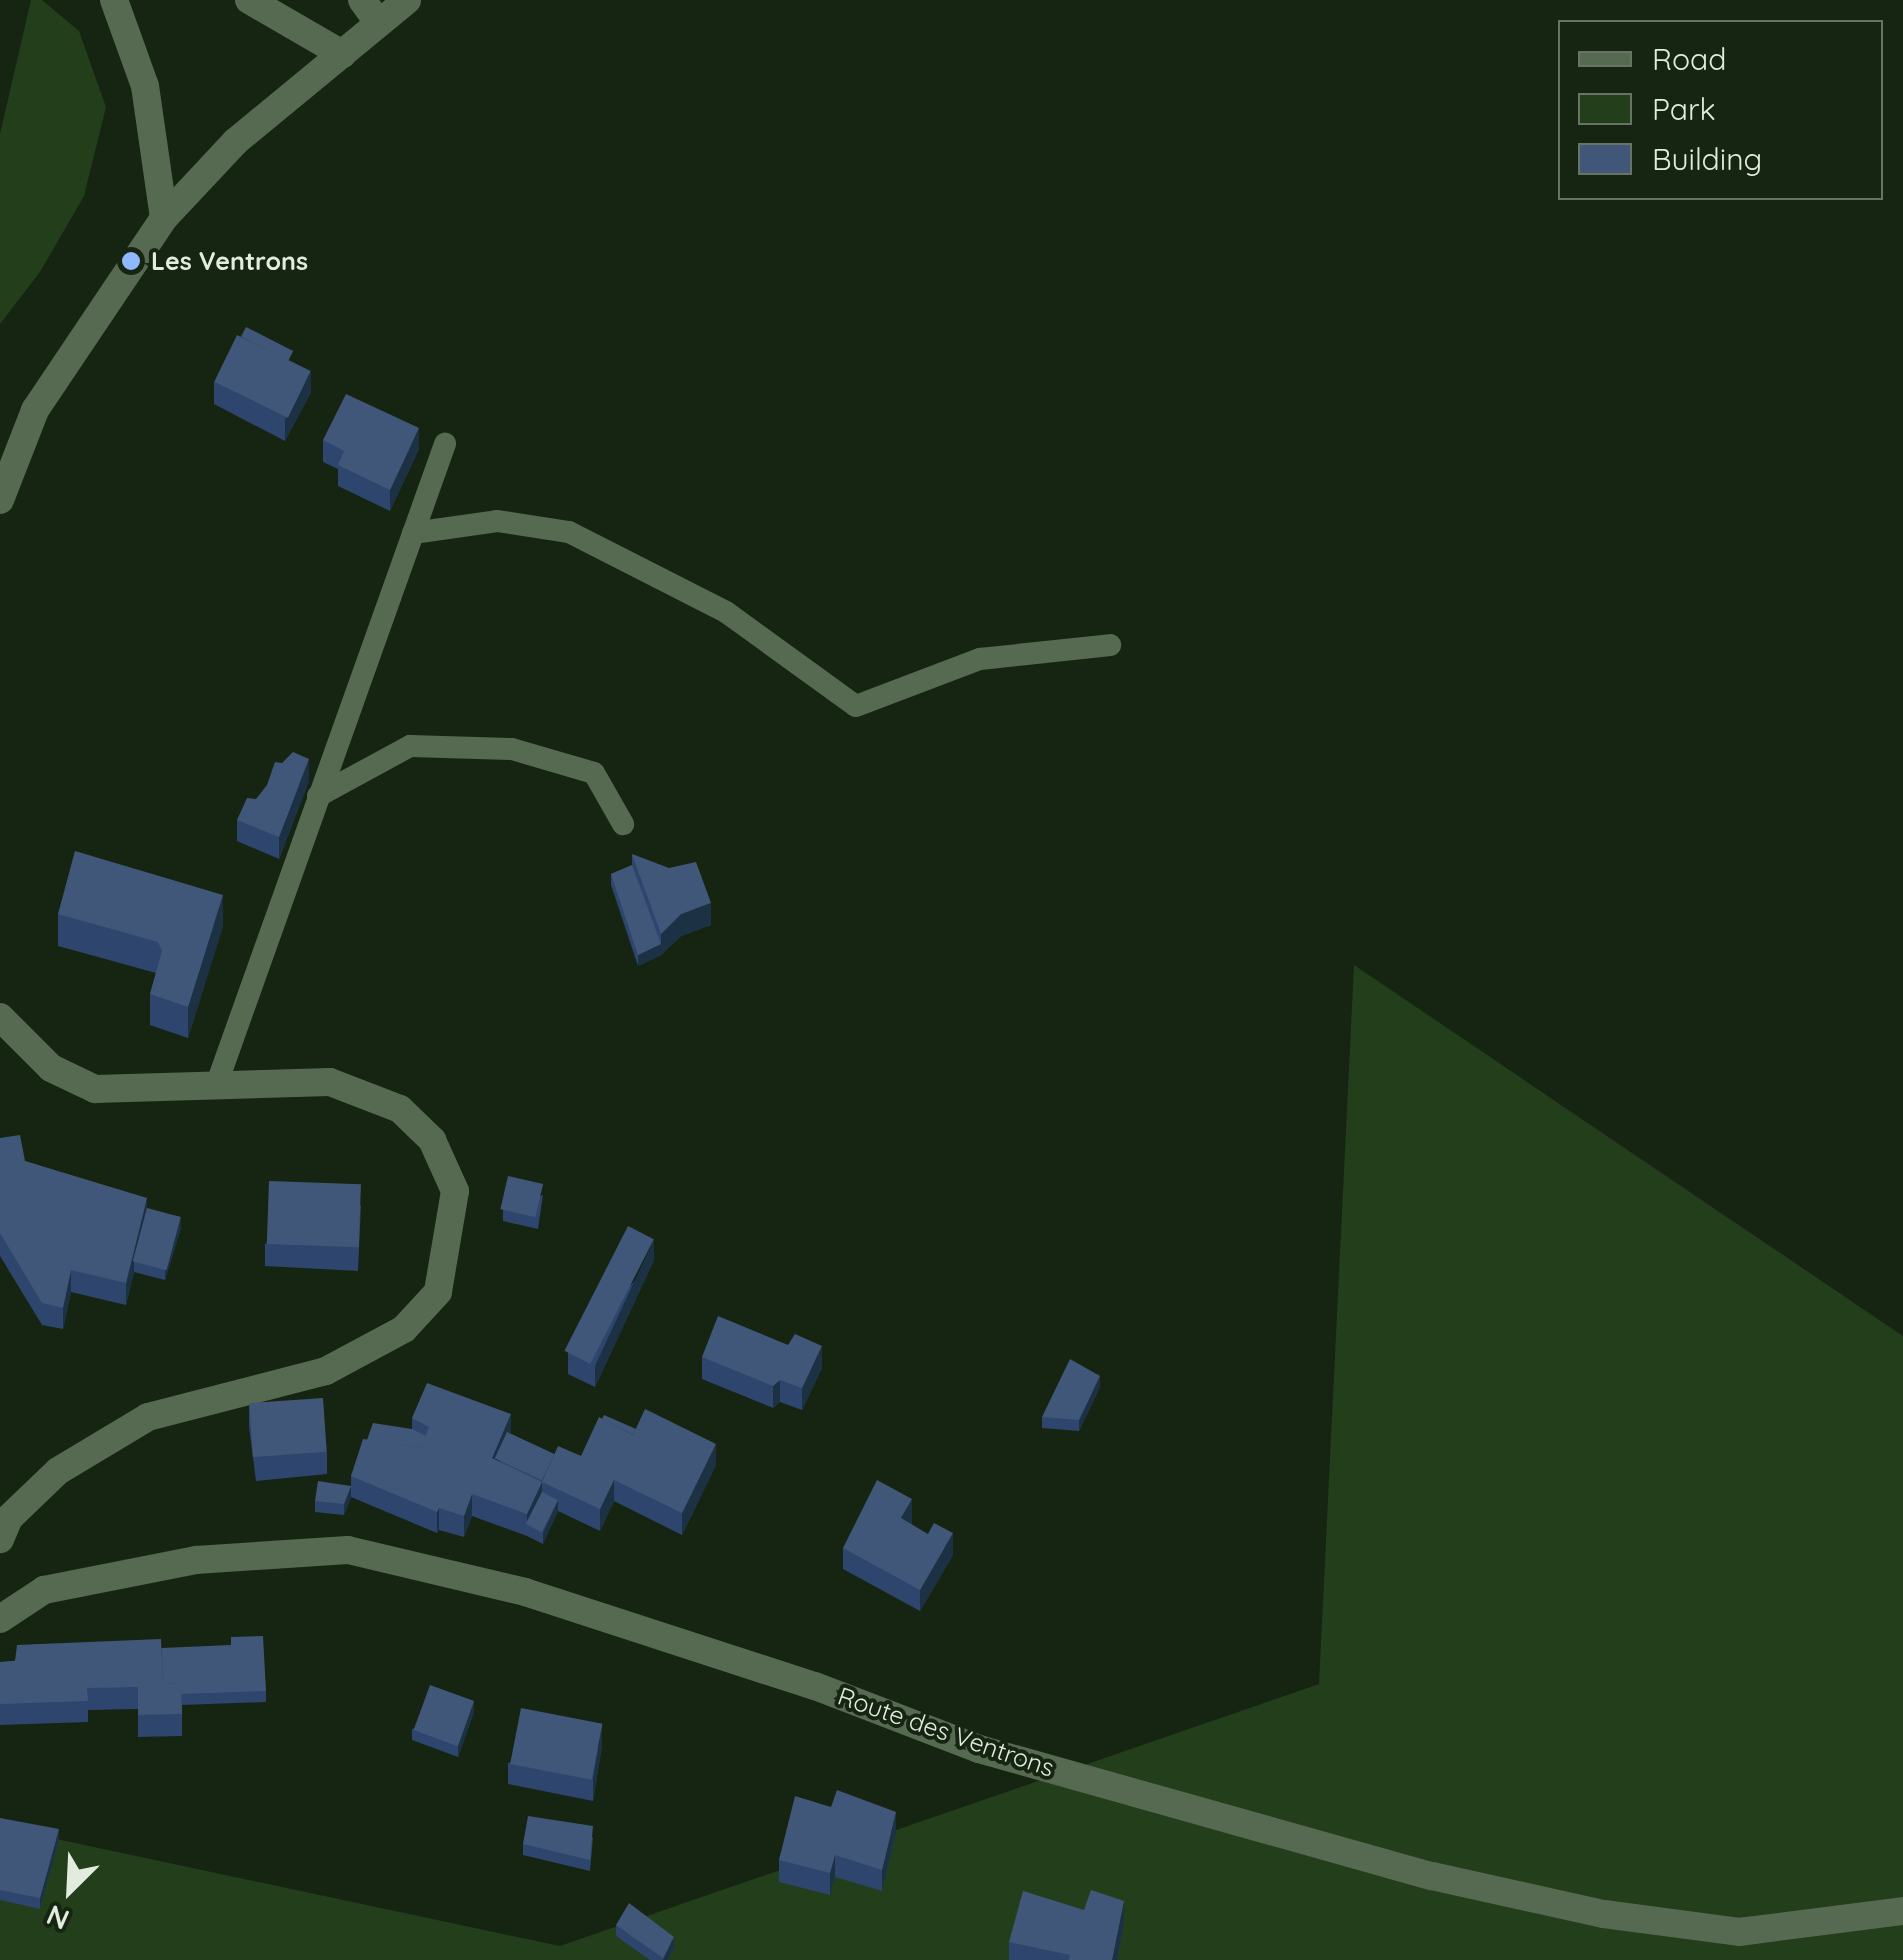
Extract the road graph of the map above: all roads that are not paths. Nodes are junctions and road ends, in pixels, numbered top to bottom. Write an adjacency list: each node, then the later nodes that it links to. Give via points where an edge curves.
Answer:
1 (114, 0): 6 (street, via 146,86)
2 (249, 0): 5 (street)
3 (406, 0): 4 (street)
4 (370, 11): 5 (street)
5 (342, 54): 6 (street, via 235,142)
6 (164, 218): 8 (street, via 35,410)
7 (445, 444): 9 (lane)
8 (0, 500)
9 (414, 532): 10 (lane, via 497,521 568,532 726,612 856,706 980,659); 11 (lane)
10 (1110, 645)
11 (318, 796): 12 (lane, via 410,746 512,749 594,773); 14 (lane)
12 (624, 824)
13 (0, 1017): 14 (street, via 52,1068 95,1089)
14 (216, 1086): 15 (street, via 330,1082 400,1108 432,1140 455,1191 438,1292 404,1329 326,1371 148,1417 58,1471 9,1518)
15 (0, 1539)
16 (0, 1619): 17 (street, Route des Ventrons, via 44,1590 196,1560 348,1550 524,1592 815,1686 979,1748 1432,1876 1604,1914 1738,1932)
17 (1903, 1912)

